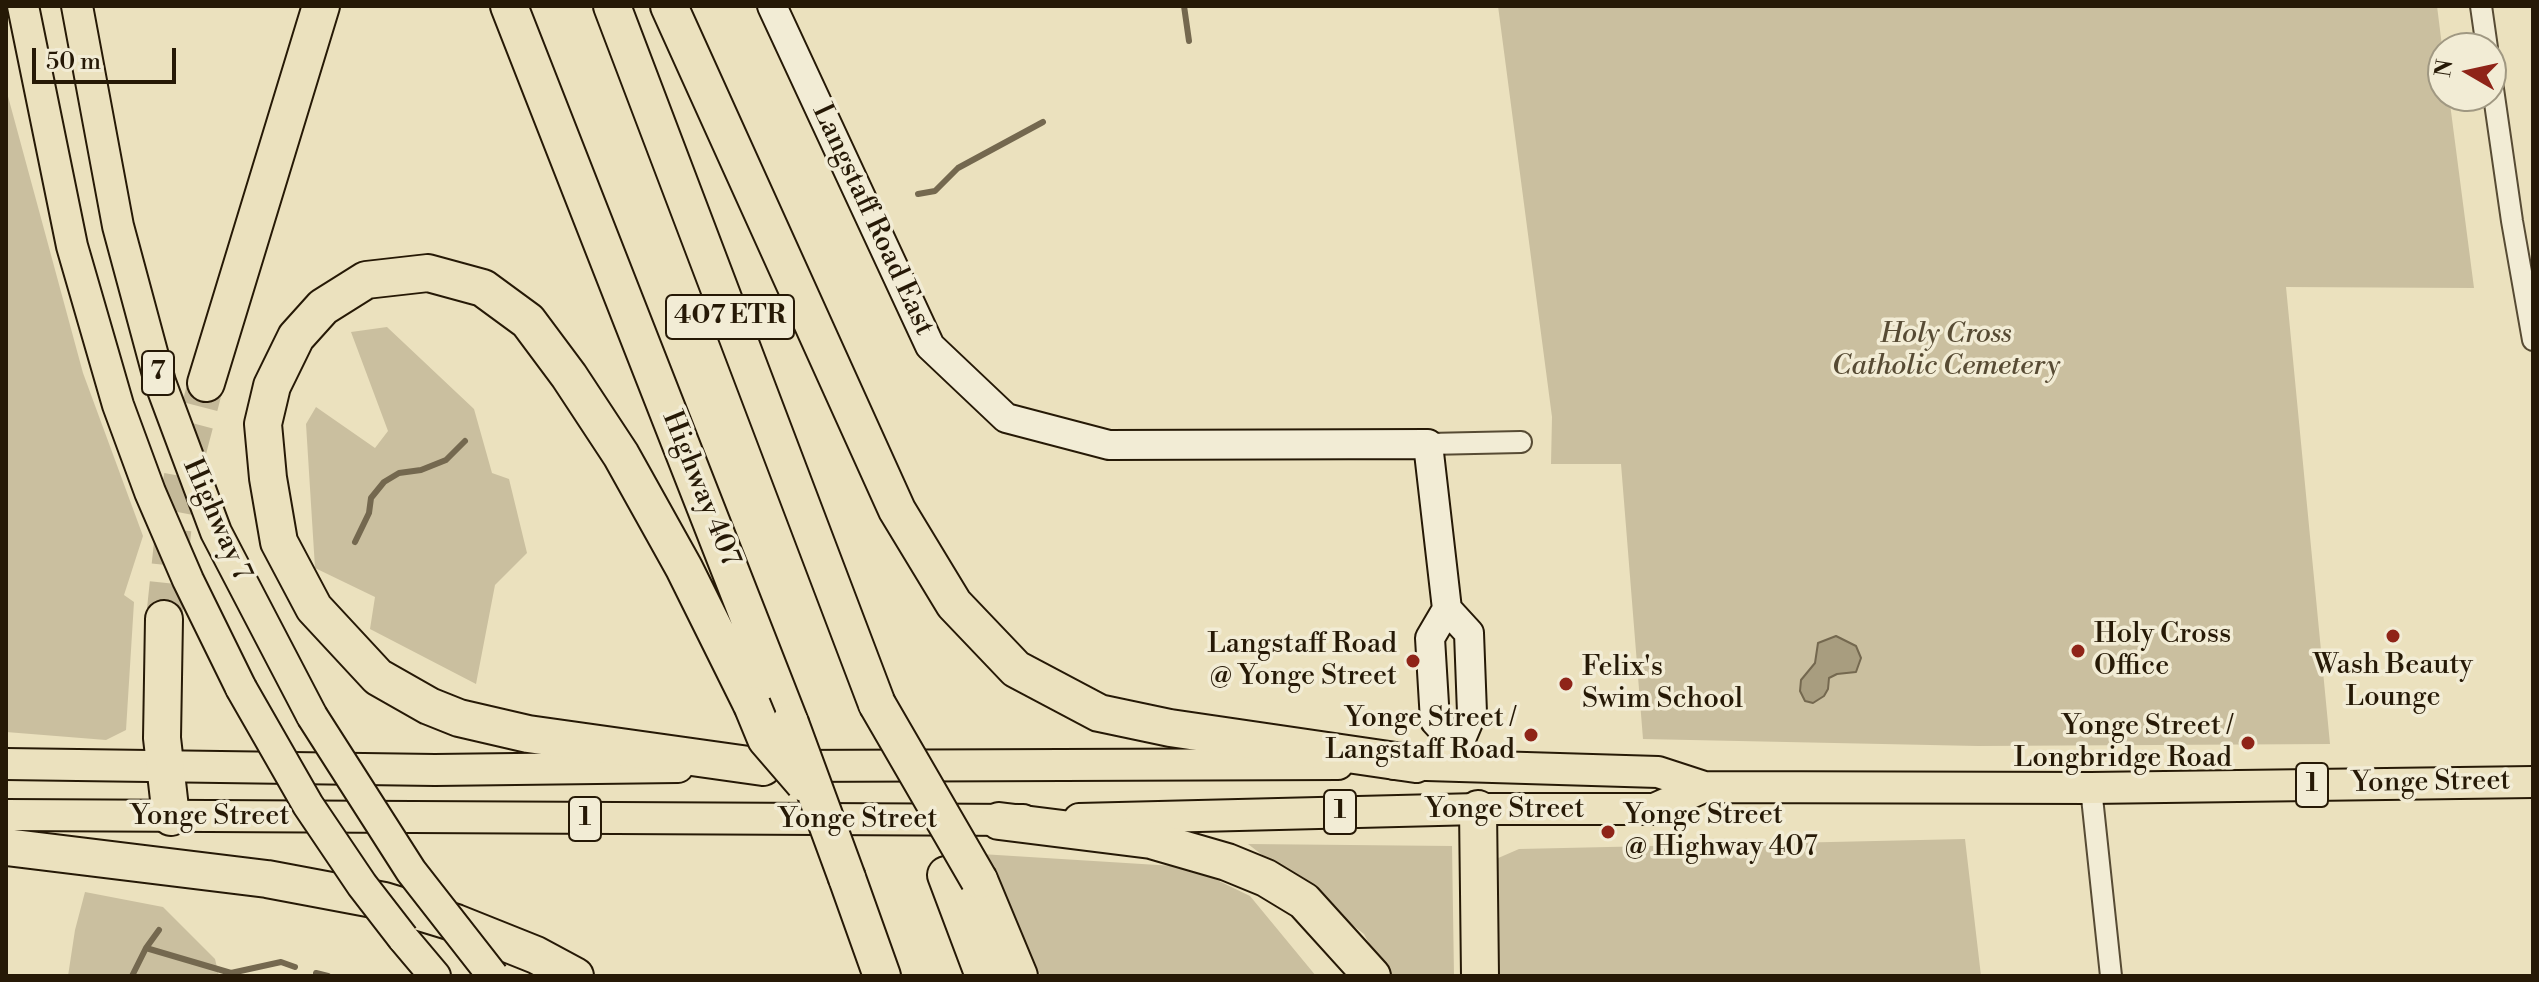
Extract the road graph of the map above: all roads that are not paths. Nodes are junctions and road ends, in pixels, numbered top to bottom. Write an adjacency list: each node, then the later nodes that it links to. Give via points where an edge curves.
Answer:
1 (13, 6): 11 (main road)
2 (23, 6): 11 (main road, Highway 7 / 7)
3 (77, 6): 35 (main road, Highway 7 / 7, bridge, via 118,226 160,382 216,532 312,716 411,871)
4 (321, 6): 14 (highway)
5 (509, 6): 27 (highway, Highway 407 / 407 ETR, bridge)
6 (612, 6): 33 (highway, 407 ETR, bridge, via 877,704)
7 (669, 6): 21 (highway, via 897,510 954,604 1016,669 1099,713)
8 (772, 6): 16 (street, Langstaff Road East, via 930,346 1006,418 1109,445)
9 (2481, 6): 10 (street)
10 (2485, 32)
11 (29, 38): 34 (main road, Highway 7 / 7, bridge, via 72,246 118,405 188,580 241,688 308,805 362,885)
12 (2496, 112): 13 (street)
13 (2533, 340)
14 (206, 383)
15 (1521, 442): 16 (street, Langstaff Road East)
16 (1428, 444): 17 (street)
17 (1447, 609): 19 (street, via 1469,633 1472,713); 19 (street, via 1430,638 1435,721)
18 (164, 619): 22 (highway)
19 (1460, 755): 21 (main road, Yonge Street / 1); 25 (main road, Yonge Street / 1, via 1658,772); 28 (main road)
20 (6, 764): 22 (main road, Yonge Street / 1)
21 (1416, 764): 23 (main road, Yonge Street / 1)
22 (165, 766): 23 (main road, Yonge Street / 1); 30 (highway)
23 (763, 767): 27 (highway, bridge, via 528,734 472,721 429,706 378,677 314,608 279,542 268,478 263,424 272,386 296,337 323,307 366,280 428,273 483,288 528,321 621,455 684,568 766,739)
24 (2533, 782): 26 (main road, Yonge Street / 1)
25 (1704, 787): 26 (main road, Yonge Street / 1); 28 (main road, Yonge Street / 1, via 1654,809)
26 (2091, 788): 42 (street)
27 (820, 802): 37 (highway, Highway 407 / 407 ETR, bridge)
28 (1478, 809): 31 (main road, Yonge Street / 1); 41 (highway)
29 (6, 815): 30 (main road, Yonge Street / 1)
30 (171, 817): 31 (main road, Yonge Street / 1)
31 (999, 821): 40 (highway, via 1151,840 1240,867 1304,901)
32 (6, 847): 36 (highway, via 267,879 384,901 456,923)
33 (963, 878): 38 (highway, 407 ETR); 39 (highway)
34 (435, 976)
35 (493, 976)
36 (575, 976)
37 (882, 976)
38 (984, 976)
39 (1019, 976)
40 (1372, 976)
41 (1480, 976)
42 (2111, 976)

